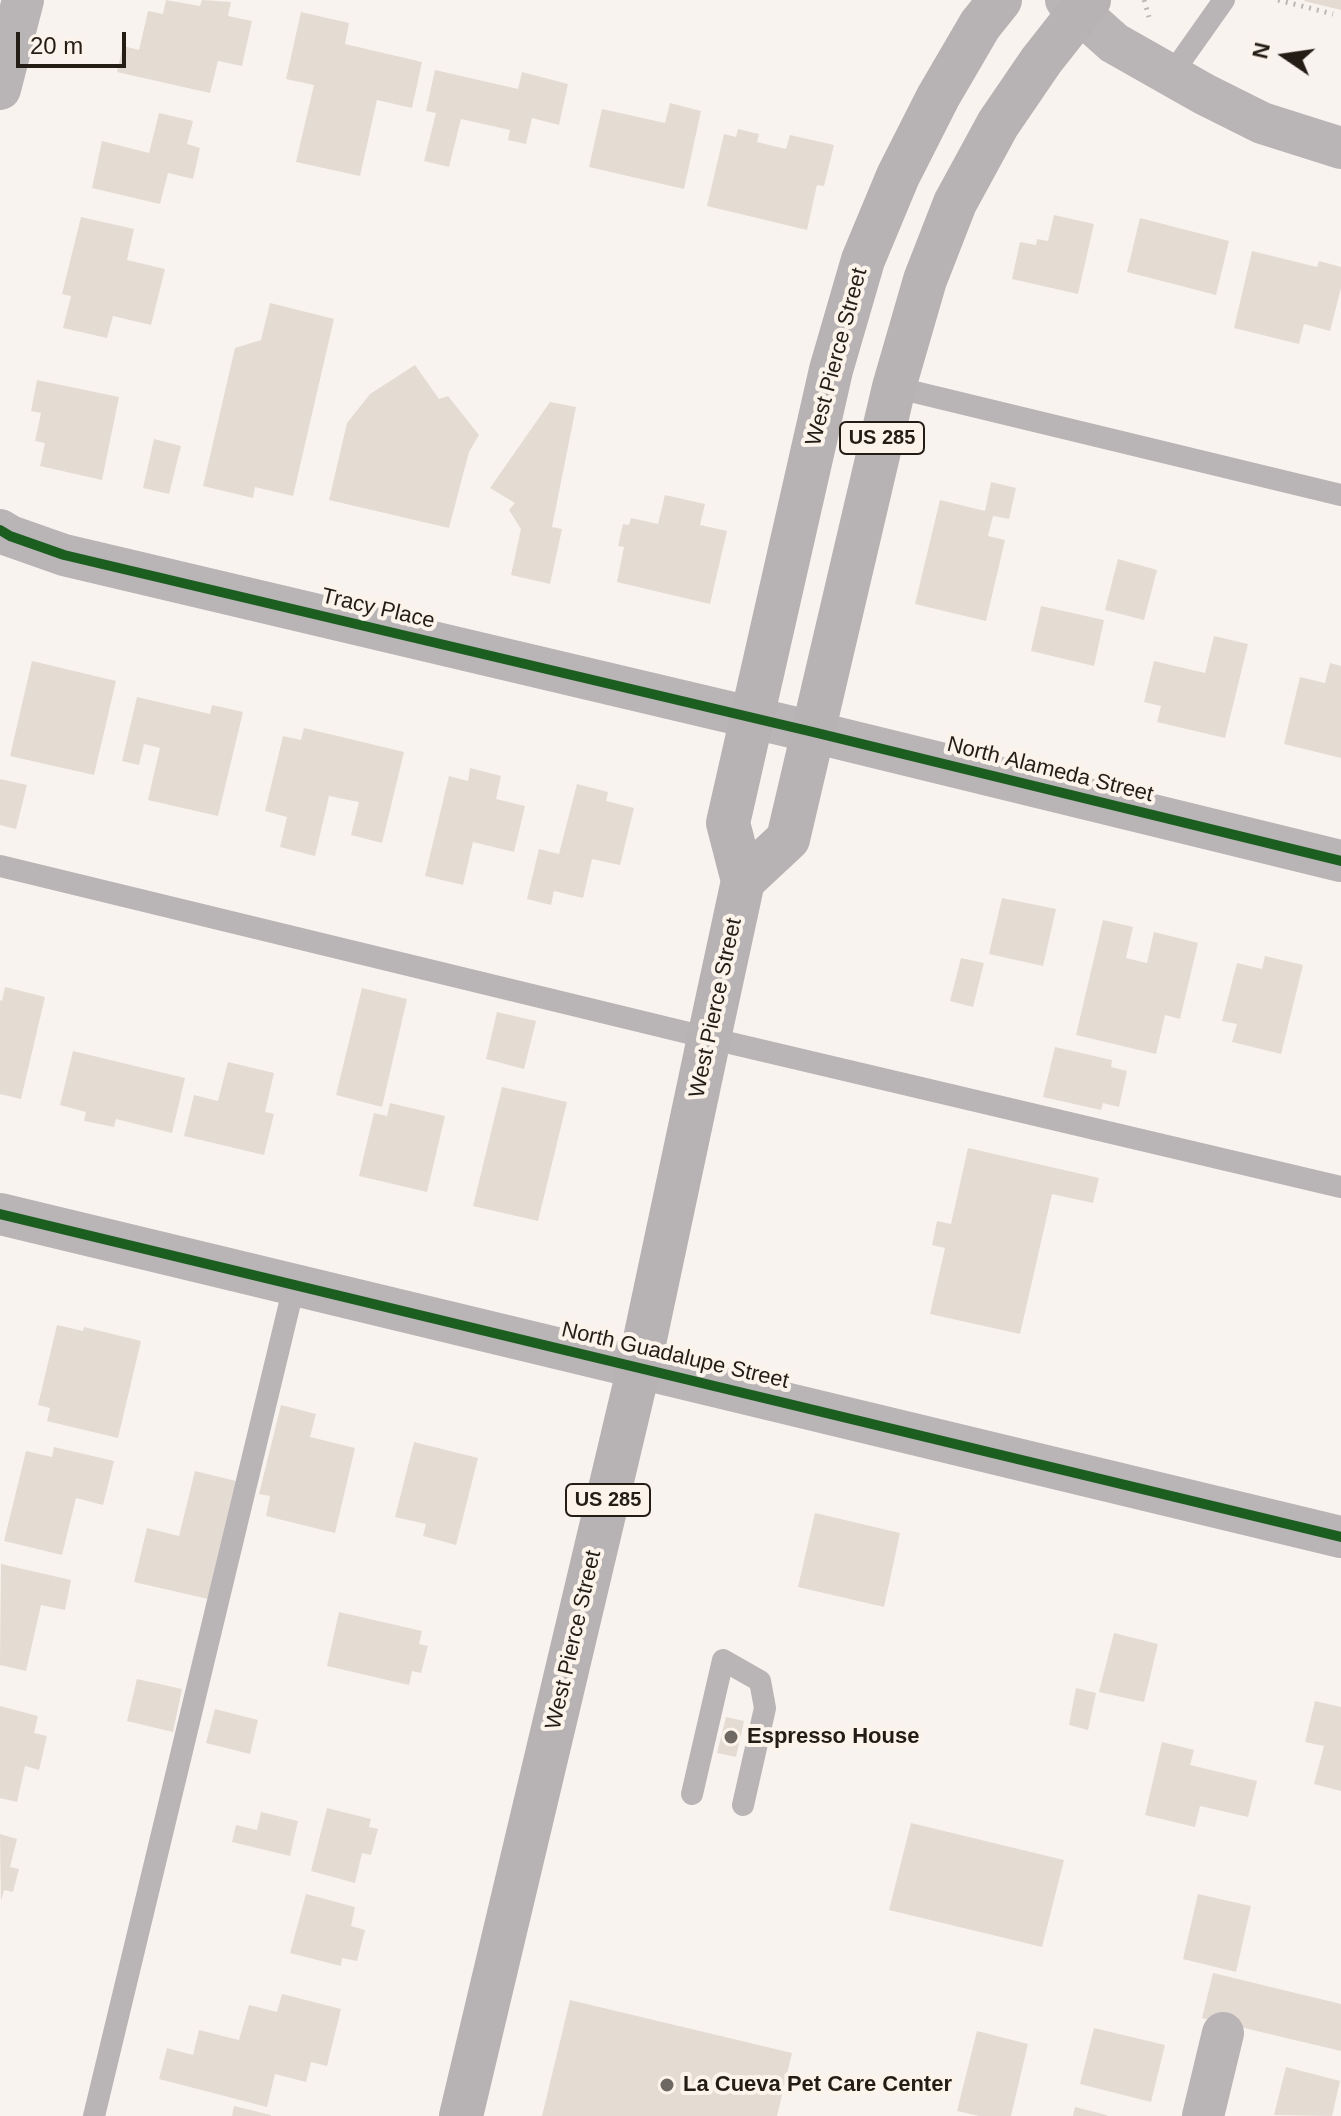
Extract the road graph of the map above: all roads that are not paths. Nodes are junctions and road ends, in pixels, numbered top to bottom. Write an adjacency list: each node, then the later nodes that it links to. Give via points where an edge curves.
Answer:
1 (23, 0): 6 (street)
2 (1000, 0): 11 (highway, West Pierce Street / US 285, via 938,97 863,260 831,370)
3 (1224, 0): 5 (lane)
4 (1078, 4): 5 (street, via 1114,43); 8 (highway, US 285, via 998,124 955,203 925,280)
5 (1171, 75): 7 (street, via 1262,123)
6 (0, 89)
7 (1341, 148)
8 (894, 387): 9 (lane); 12 (highway, US 285)
9 (1341, 495)
10 (0, 530): 11 (street, Tracy Place, via 64,555)
11 (750, 718): 12 (street, North Alameda Street); 15 (highway, West Pierce Street / US 285, via 728,823)
12 (813, 732): 13 (street, North Alameda Street); 15 (highway, US 285, via 788,839)
13 (1341, 861)
14 (0, 866): 16 (lane)
15 (743, 881): 16 (highway, West Pierce Street / US 285)
16 (709, 1038): 17 (lane); 20 (highway, West Pierce Street / US 285)
17 (1341, 1187)
18 (0, 1214): 19 (street, North Guadalupe Street)
19 (294, 1286): 20 (street, North Guadalupe Street); 25 (lane)
20 (639, 1367): 21 (street, North Guadalupe Street); 26 (highway, West Pierce Street / US 285)
21 (1341, 1537)
22 (692, 1794): 23 (lane, via 723,1660 760,1681 765,1708)
23 (743, 1805)
24 (1223, 2033): 27 (street)
25 (94, 2116)
26 (461, 2116)
27 (1203, 2116)

